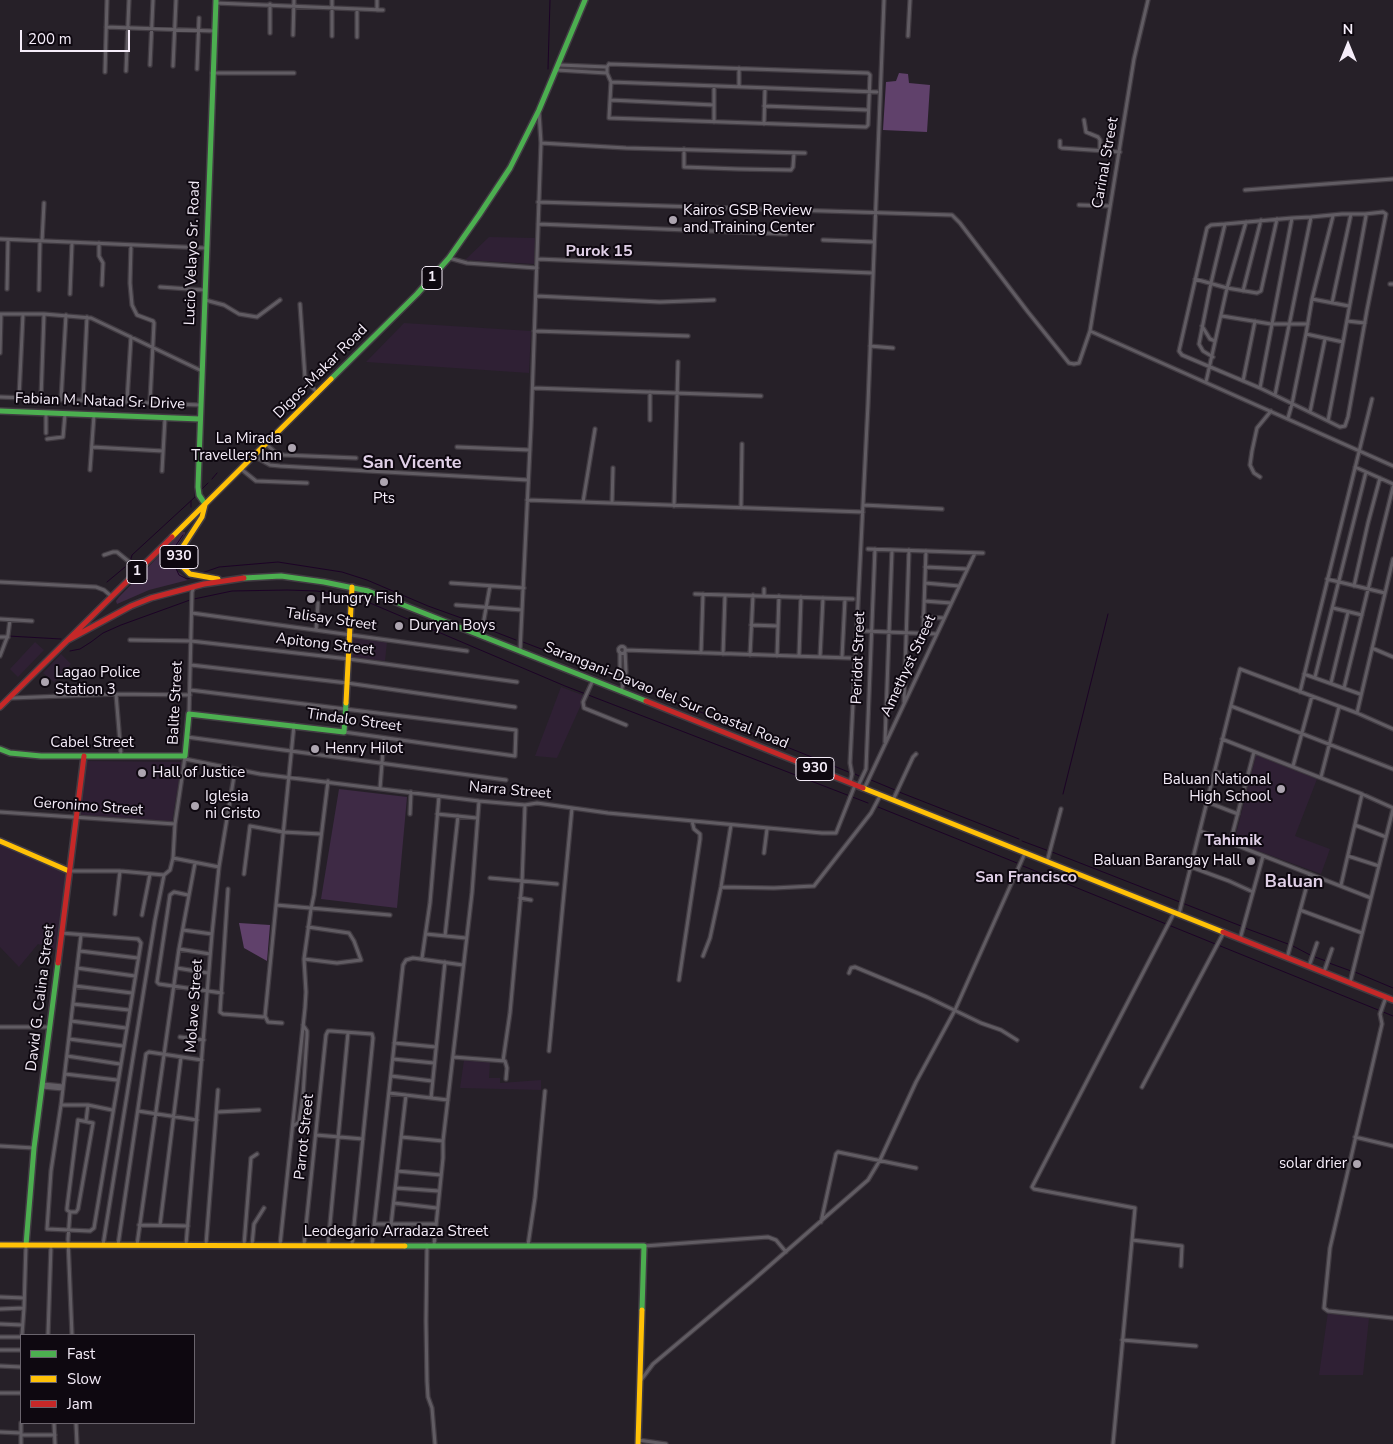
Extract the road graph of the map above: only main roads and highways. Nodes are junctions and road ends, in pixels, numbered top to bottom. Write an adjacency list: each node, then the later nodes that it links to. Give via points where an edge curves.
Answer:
1 (585, 0): 5 (main road, Digos-Makar Road / 1, via 539,110 510,168 449,258 417,294)
2 (216, 1): 4 (main road, Lucio Velayo Sr. Road)
3 (0, 411): 4 (main road, Fabian M. Natad Sr. Drive)
4 (200, 418): 5 (main road, Lucio Velayo Sr. Road, via 198,492)
5 (205, 504): 6 (main road, Sarangani-Davao del Sur Coastal Road / 930, via 202,516 180,551 180,560 190,574); 8 (main road, Digos-Makar Road / 1)
6 (228, 579): 7 (main road, Sarangani-Davao del Sur Coastal Road / 930, via 281,576); 8 (main road, Sarangani-Davao del Sur Coastal Road / 930, via 160,595)
7 (352, 587): 10 (main road, Tindalo Street, via 344,732); 16 (main road, Sarangani-Davao del Sur Coastal Road / 930, via 387,598)
8 (68, 640): 9 (main road, Digos-Makar Road / 1)
9 (1, 705)
10 (189, 714): 13 (main road, Balite Street)
11 (0, 750): 12 (main road, Cabel Street, via 42,756)
12 (84, 756): 13 (main road, Cabel Street); 15 (main road, David G. Calina Street)
13 (185, 757)
14 (0, 840): 15 (main road)
15 (69, 871): 18 (main road, David G. Calina Street, via 34,1148)
16 (1393, 1000)
17 (0, 1244): 18 (main road, Leodegario Arradaza Street)
18 (26, 1244): 19 (main road, Leodegario Arradaza Street, via 644,1246)
19 (638, 1442)

